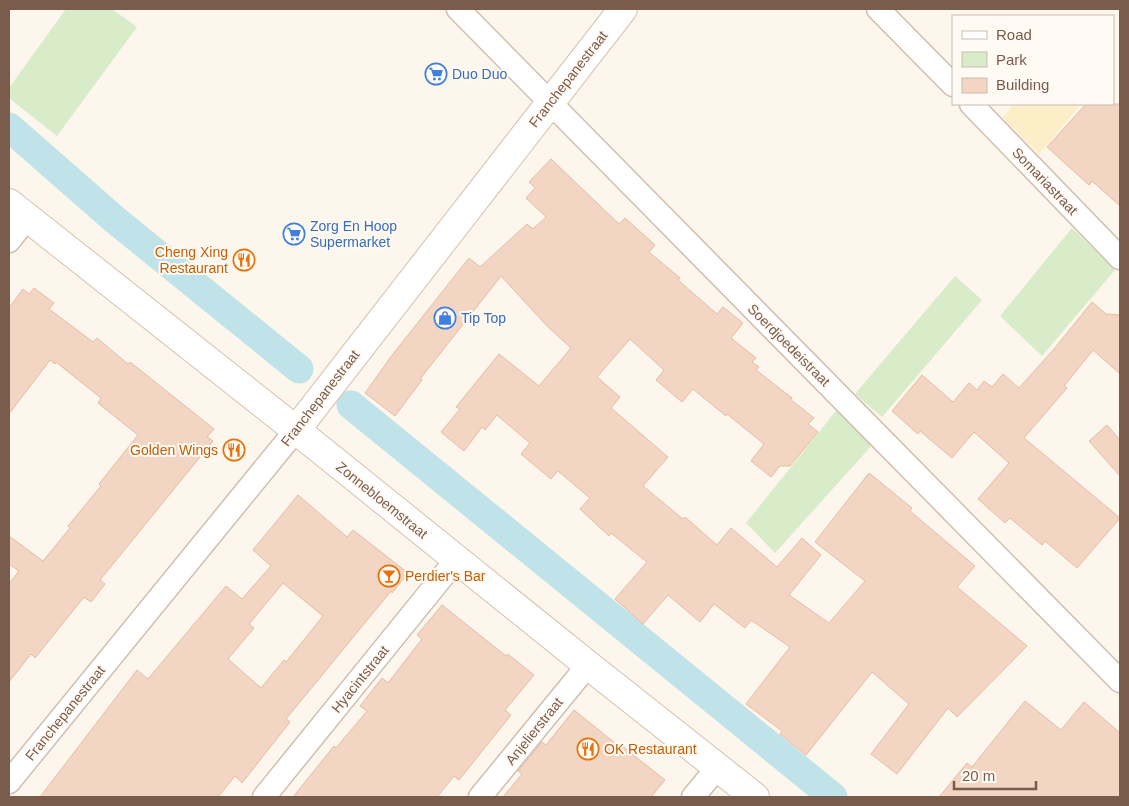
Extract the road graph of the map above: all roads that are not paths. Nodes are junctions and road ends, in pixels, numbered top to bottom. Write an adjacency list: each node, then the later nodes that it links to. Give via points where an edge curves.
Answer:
1 (458, 9): 5 (street, Soerdjoedeistraat)
2 (623, 9): 5 (street, Franchepanestraat)
3 (878, 9): 4 (street)
4 (952, 84)
5 (550, 102): 10 (street, Franchepanestraat); 13 (street, Soerdjoedeistraat)
6 (972, 105): 9 (street, Somariastraat)
7 (18, 210): 8 (street); 10 (street, Zonnebloemstraat)
8 (9, 241)
9 (1120, 258)
10 (296, 430): 11 (street, Zonnebloemstraat); 15 (street, Franchepanestraat)
11 (456, 560): 12 (street, Zonnebloemstraat); 16 (street, Hyacintstraat)
12 (588, 665): 14 (street, Zonnebloemstraat); 17 (street, Anjelierstraat)
13 (1120, 681)
14 (717, 768): 18 (street); 19 (street, Zonnebloemstraat)
15 (9, 782)
16 (264, 797)
17 (480, 797)
18 (693, 797)
19 (755, 797)

